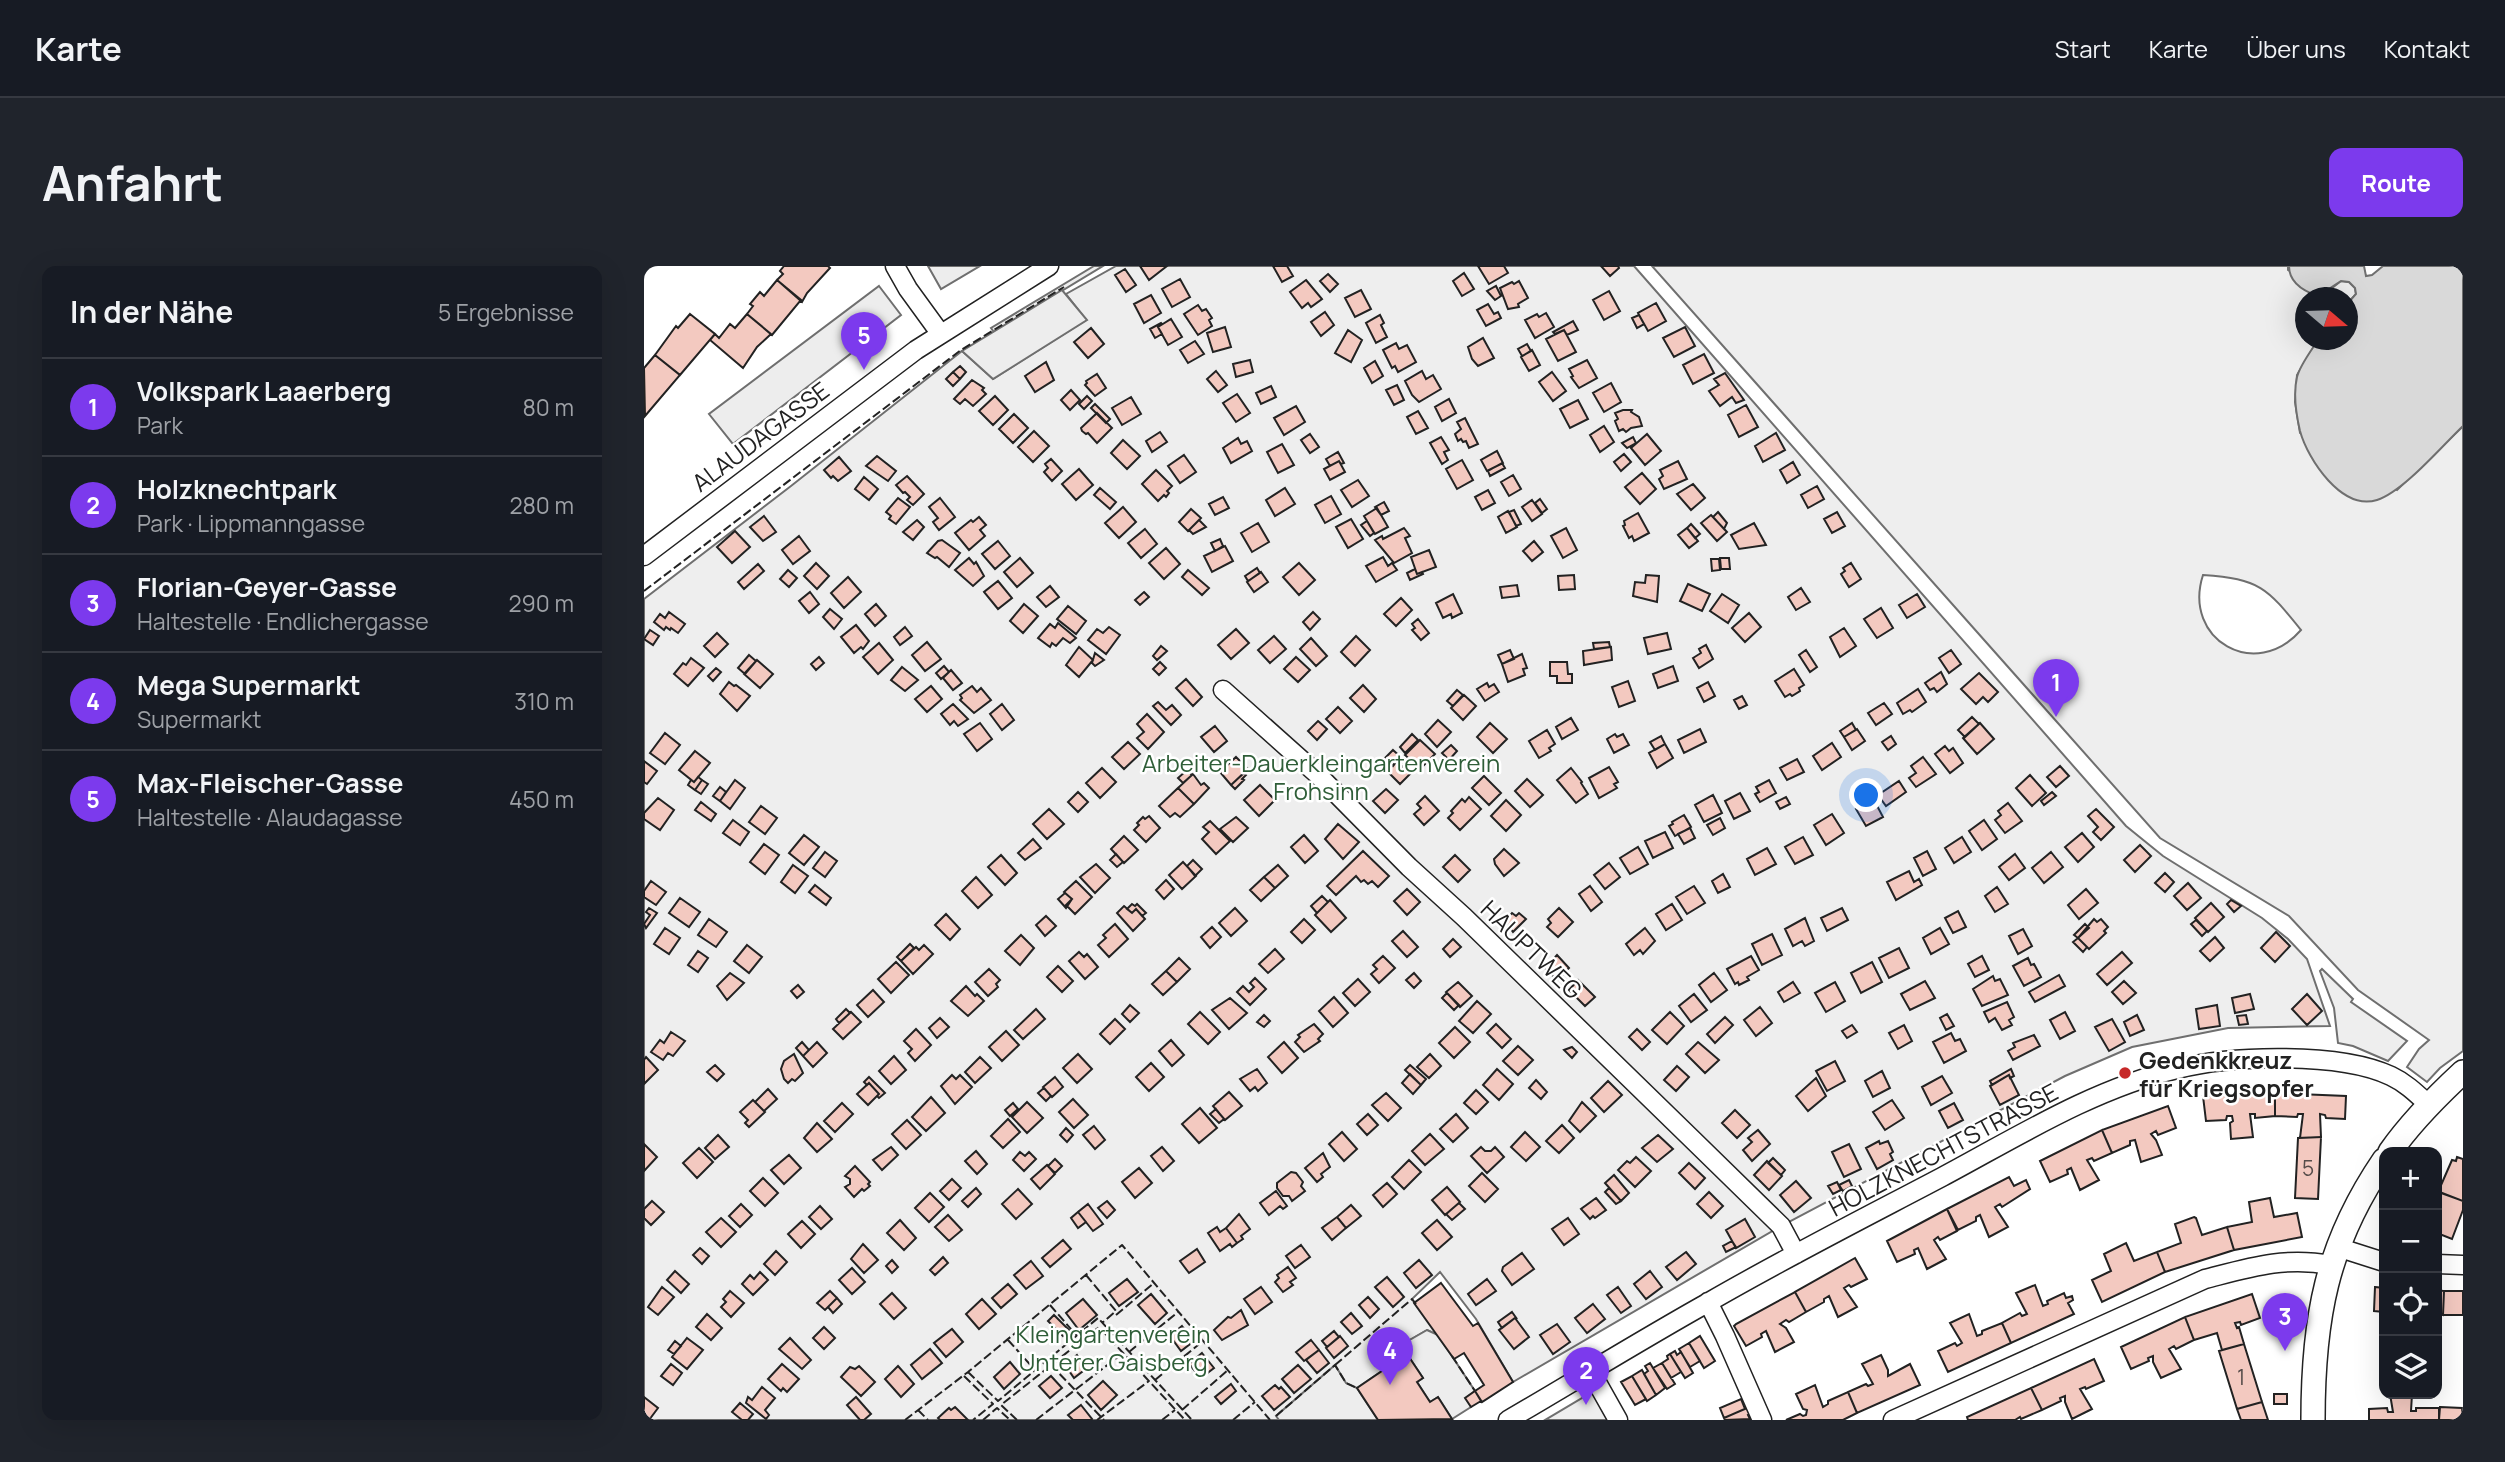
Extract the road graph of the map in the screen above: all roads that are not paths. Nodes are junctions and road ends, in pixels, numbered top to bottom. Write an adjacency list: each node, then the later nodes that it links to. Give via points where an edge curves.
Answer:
1 (895, 266): 3 (street)
2 (1049, 266): 3 (street, ALAUDAGASSE)
3 (940, 333): 4 (street, ALAUDAGASSE)
4 (644, 556)
5 (1223, 690): 10 (street, HAUPTWEG, via 1316,773 1704,1150 1781,1226)
6 (2463, 1072): 7 (main road)
7 (2428, 1105): 8 (main road); 10 (street, HOLZKNECHTSTRASSE, via 2389,1075 2337,1061 2233,1061 2179,1068 2105,1093 2055,1117)
8 (2394, 1147)
9 (2379, 1168): 11 (main road)
10 (1796, 1254): 15 (street, HOLZKNECHTSTRASSE)
11 (2334, 1256): 12 (street); 20 (street, via 2205,1279); 21 (main road, via 2314,1353)
12 (2379, 1261)
13 (2442, 1264): 14 (street)
14 (2463, 1265)
15 (1708, 1303): 16 (street, HOLZKNECHTSTRASSE); 19 (street)
16 (1591, 1372): 17 (street, HOLZKNECHTSTRASSE); 18 (street)
17 (1508, 1420)
18 (1618, 1420)
19 (1762, 1420)
20 (1894, 1420)
21 (2313, 1420)

